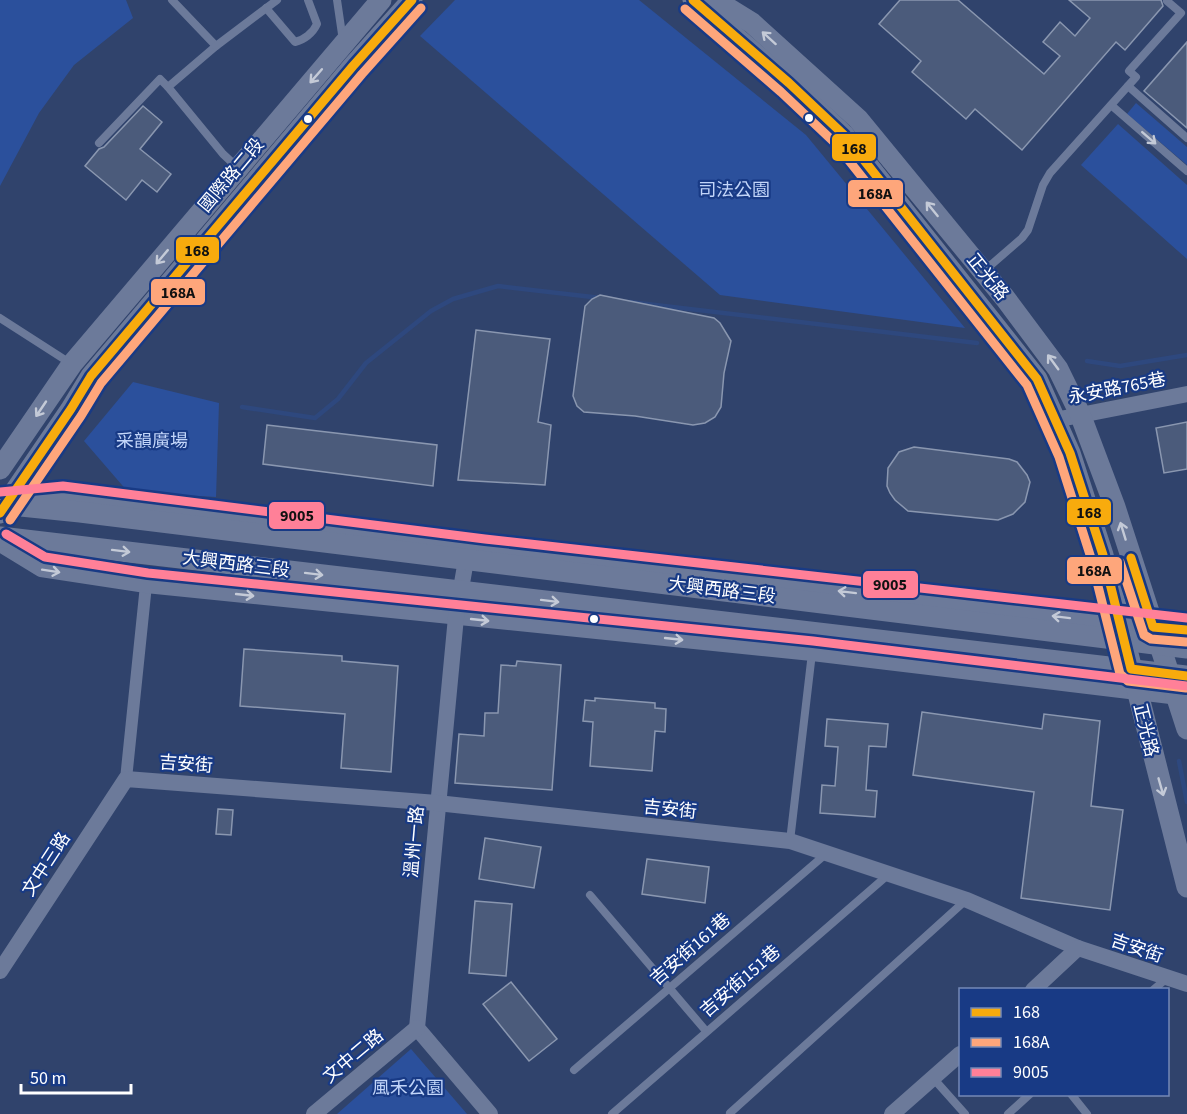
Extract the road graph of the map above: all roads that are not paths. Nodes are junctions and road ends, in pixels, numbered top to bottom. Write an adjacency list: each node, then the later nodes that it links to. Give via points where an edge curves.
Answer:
1 (172, 0): 12 (lane)
2 (277, 0): 10 (lane)
3 (308, 0): 10 (lane, via 317,24 301,41 295,42)
4 (337, 0): 13 (lane)
5 (381, 0): 13 (street, 國際路二段)
6 (412, 0): 13 (street, 國際路二段)
7 (693, 0): 14 (street, 正光路)
8 (715, 0): 14 (street, 正光路, one-way to 8, via 752,23)
9 (1167, 1): 11 (lane)
10 (266, 8): 12 (lane)
11 (1184, 10): 15 (lane, via 1129,71 1136,77)
12 (216, 46): 16 (lane)
13 (348, 55): 20 (street, 國際路二段, one-way to 20); 22 (street, 國際路二段)
14 (788, 68): 23 (street, 正光路, one-way to 14, via 858,118); 29 (street, 正光路, via 1036,379)
15 (1128, 86): 17 (lane); 18 (lane)
16 (168, 87): 19 (lane, via 160,79); 20 (lane, via 223,154)
17 (1111, 105): 21 (lane, one-way to 21); 23 (lane, via 1050,173 1022,238)
18 (1187, 138)
19 (99, 143)
20 (242, 163): 22 (street); 25 (street, 國際路二段, one-way to 25)
21 (1187, 171)
22 (262, 173): 26 (street, 國際路二段)
23 (984, 272): 28 (street, 正光路, one-way to 23, via 1058,369)
24 (0, 318): 25 (lane)
25 (72, 364): 26 (lane); 30 (street, 國際路二段, one-way to 30)
26 (91, 376): 31 (street, 國際路二段)
27 (1187, 394): 28 (street, 永安路765巷)
28 (1080, 414): 29 (street, 永安路765巷); 40 (street, 正光路, one-way to 28)
29 (1055, 420): 39 (street, 正光路, via 1070,453 1103,555)
30 (0, 469)
31 (2, 507): 34 (street, 大興西路三段)
32 (0, 537): 36 (street, 大興西路三段, one-way to 36)
33 (0, 544): 35 (street, 大興西路三段, one-way to 35, via 41,569)
34 (466, 554): 36 (street, 溫州一路); 39 (street, 大興西路三段, one-way to 34)
35 (146, 585): 37 (street, 大興西路三段, one-way to 37); 48 (street)
36 (460, 591): 37 (street, 溫州一路); 43 (street, 大興西路三段, one-way to 43)
37 (456, 617): 42 (street, 大興西路三段, one-way to 42); 49 (street, 溫州一路)
38 (1187, 630): 40 (street, 大興西路三段)
39 (1121, 632): 40 (street, 大興西路三段); 43 (street, 正光路)
40 (1156, 636): 41 (street, 大興西路三段); 44 (street, 正光路)
41 (1187, 648)
42 (812, 653): 45 (street, 大興西路三段); 50 (lane)
43 (1131, 669): 44 (street, 大興西路三段); 45 (street, 正光路)
44 (1178, 675): 46 (street, 正光路)
45 (1136, 691): 46 (street, 大興西路三段); 53 (street, 正光路, one-way to 53)
46 (1182, 697): 47 (street, 正光路)
47 (1187, 729)
48 (126, 779): 49 (street, 吉安街); 57 (street, 文中三路)
49 (437, 803): 50 (street, 吉安街); 62 (street, 溫州一路)
50 (790, 841): 51 (street, 吉安街)
51 (828, 853): 52 (street, 吉安街); 60 (lane, 吉安街161巷)
52 (890, 874): 55 (street, 吉安街); 63 (lane, 吉安街151巷)
53 (1187, 887)
54 (590, 895): 60 (lane)
55 (967, 900): 56 (street, 吉安街); 70 (lane)
56 (1078, 948): 58 (street, 吉安街); 61 (street)
57 (0, 971)
58 (1160, 984): 59 (street, 吉安街)
59 (1187, 984)
60 (671, 988): 63 (lane); 65 (lane, 吉安街161巷)
61 (1035, 988)
62 (417, 1028): 71 (street, 文中二路); 72 (street)
63 (706, 1031): 69 (lane, 吉安街151巷)
64 (959, 1055): 66 (street)
65 (574, 1070)
66 (933, 1078): 73 (street); 74 (lane)
67 (1029, 1096): 75 (lane)
68 (1072, 1096): 76 (lane)
69 (612, 1113)
70 (730, 1113)
71 (314, 1114)
72 (490, 1114)
73 (892, 1114)
74 (965, 1114)
75 (1008, 1114)
76 (1087, 1114)

